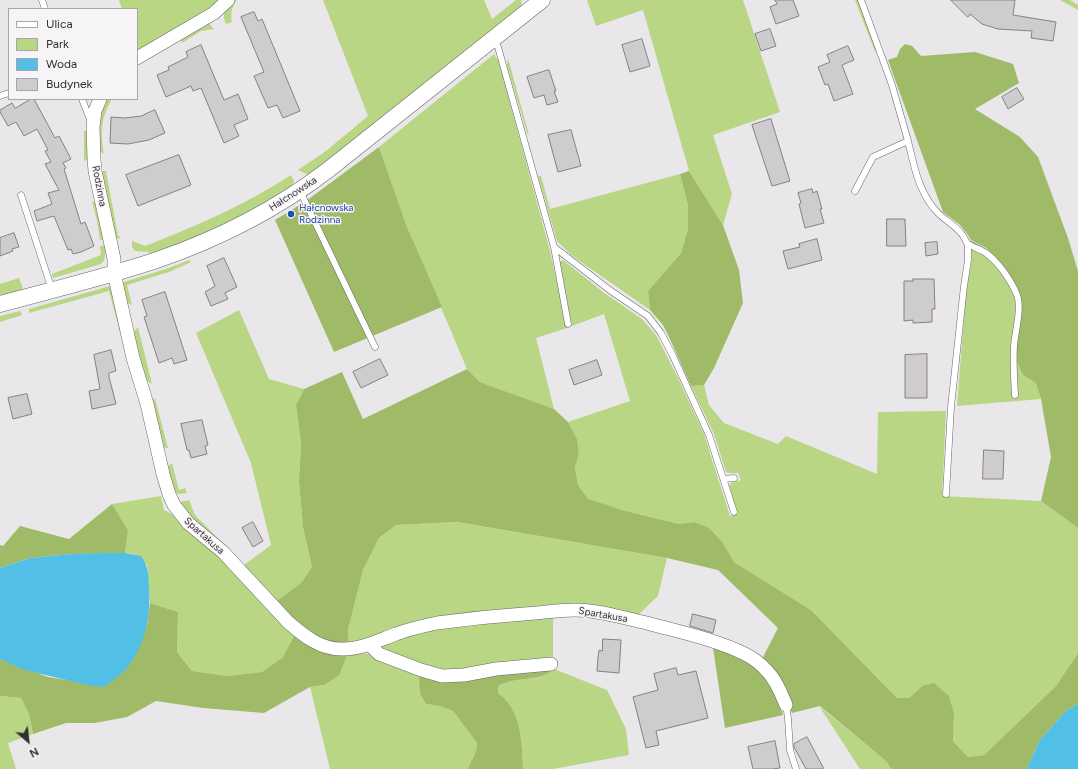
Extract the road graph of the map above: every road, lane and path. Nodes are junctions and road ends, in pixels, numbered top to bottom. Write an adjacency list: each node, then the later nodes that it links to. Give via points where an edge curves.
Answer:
1 (228, 0): 5 (street, via 214,13)
2 (542, 0): 4 (street, Hałcnowska)
3 (861, 0): 9 (lane, via 892,85)
4 (493, 39): 10 (street, Hałcnowska); 14 (lane, via 498,47)
5 (138, 57)
6 (82, 100): 8 (lane)
7 (100, 100): 8 (street, Rodzinna)
8 (93, 127): 15 (street, Rodzinna, via 96,171 114,259)
9 (908, 141): 11 (lane, via 873,157); 13 (lane, via 916,175 926,197 938,214 960,232)
10 (300, 191): 15 (street, Hałcnowska, via 212,238 158,260); 19 (lane)
11 (855, 191)
12 (21, 196): 16 (lane)
13 (968, 244): 20 (lane, via 987,253 1000,267 1017,296 1013,368); 23 (lane, via 951,407)
14 (554, 247): 18 (lane); 22 (lane, via 648,316 661,333 709,435)
15 (114, 273): 16 (street, Hałcnowska); 25 (street, Spartakusa, via 165,484 171,500 181,515 223,552 288,622 308,639 320,645 343,650)
16 (52, 290): 17 (street, Hałcnowska)
17 (0, 304)
18 (568, 324)
19 (375, 347)
20 (1015, 395)
21 (734, 478): 22 (lane)
22 (724, 479): 24 (lane)
23 (946, 494)
24 (734, 512)
25 (370, 644): 26 (street, via 379,654 442,676); 27 (street, Spartakusa, via 413,628 444,622 576,610 610,614 684,633 746,655 771,676)
26 (551, 664)
27 (786, 705): 28 (lane, via 790,750)
28 (796, 769)

